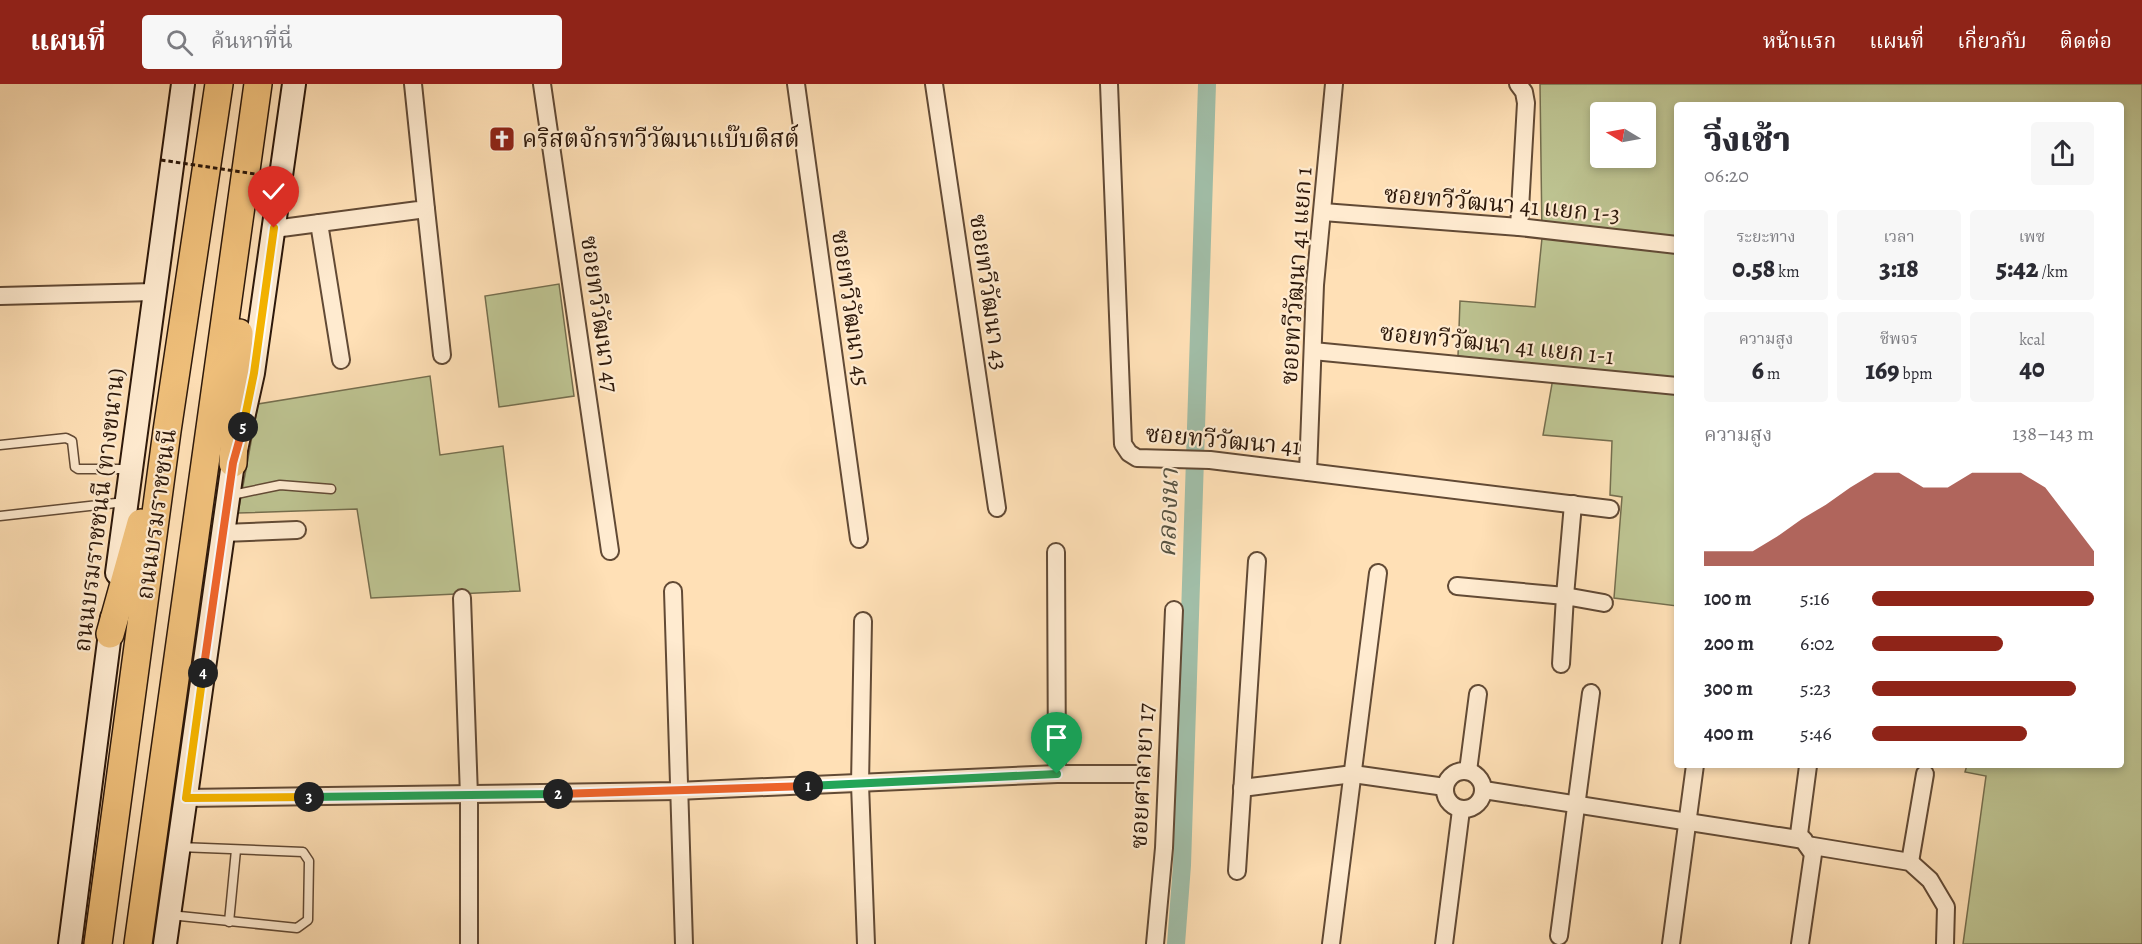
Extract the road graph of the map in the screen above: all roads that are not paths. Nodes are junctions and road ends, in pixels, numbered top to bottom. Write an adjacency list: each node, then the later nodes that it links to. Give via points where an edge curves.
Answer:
1 (183, 84): 19 (main road, ถนนบรมราชชนนี (ทางขนาน))
2 (219, 84): 25 (highway, ถนนบรมราชชนนี)
3 (258, 84): 12 (highway, ถนนบรมราชชนนี)
4 (294, 84): 17 (main road)
5 (413, 84): 13 (street)
6 (542, 84): 40 (street, ซอยทวีวัฒนา 47)
7 (796, 84): 39 (street, ซอยทวีวัฒนา 45)
8 (934, 84): 34 (street, ซอยทวีวัฒนา 43)
9 (1109, 84): 29 (street, ซอยทวีวัฒนา 41, via 1123,444 1137,458 1210,460)
10 (1334, 84): 14 (street, ซอยทวีวัฒนา 41 แยก 1)
11 (1518, 84): 16 (street, via 1526,103)
12 (248, 158): 27 (highway); 82 (highway, ถนนบรมราชชนนี)
13 (426, 209): 15 (street); 22 (street)
14 (1323, 212): 16 (street, ซอยทวีวัฒนา 41 แยก 1-3); 21 (street, ซอยทวีวัฒนา 41 แยก 1)
15 (319, 223): 17 (street); 23 (street)
16 (1519, 227): 18 (street, ซอยทวีวัฒนา 41 แยก 1-3)
17 (274, 228): 27 (main road, via 248,408)
18 (1674, 245)
19 (154, 292): 20 (street); 28 (main road, ถนนบรมราชชนนี (ทางขนาน))
20 (0, 296)
21 (1313, 351): 24 (street, ซอยทวีวัฒนา 41 แยก 1-1); 29 (street, ซอยทวีวัฒนา 41 แยก 1)
22 (442, 355)
23 (341, 360)
24 (1674, 386)
25 (168, 431): 51 (highway); 81 (highway, ถนนบรมราชชนนี)
26 (0, 445): 28 (lane, via 66,438 72,441 78,469)
27 (233, 463): 31 (main road)
28 (131, 469): 32 (main road, ถนนบรมราชชนนี (ทางขนาน))
29 (1308, 472): 33 (street, ซอยทวีวัฒนา 41)
30 (331, 489): 31 (lane, via 280,485)
31 (228, 496): 38 (main road)
32 (127, 502): 36 (lane); 51 (main road, ถนนบรมราชชนนี (ทางขนาน))
33 (1573, 504): 35 (street, ซอยทวีวัฒนา 41); 46 (street)
34 (997, 508)
35 (1610, 509)
36 (0, 516)
37 (297, 530): 38 (street)
38 (223, 533): 68 (main road)
39 (859, 539)
40 (610, 551)
41 (1056, 552): 58 (street)
42 (1257, 561): 64 (street)
43 (1378, 573): 60 (street)
44 (1457, 586): 46 (street)
45 (673, 591): 66 (street)
46 (1565, 596): 48 (street); 52 (street)
47 (462, 598): 67 (street)
48 (1604, 603)
49 (1174, 610): 87 (street, ซอยศาลายา 17, via 1164,848)
50 (863, 621): 62 (street)
51 (110, 634): 80 (main road, ถนนบรมราชชนนี (ทางขนาน))
52 (1561, 664)
53 (1591, 693): 69 (street)
54 (1478, 694): 57 (street)
55 (1695, 768): 71 (street)
56 (1808, 768): 72 (street, via 1799,834)
57 (1468, 771): 63 (street, via 1451,776); 65 (street, via 1479,778)
58 (1057, 774): 59 (street); 62 (street)
59 (1140, 774)
60 (1353, 774): 63 (street); 64 (street); 88 (street)
61 (1925, 774): 75 (street)
62 (860, 784): 66 (street); 86 (street)
63 (1445, 787): 70 (street, via 1450,804)
64 (1242, 789): 76 (street)
65 (1484, 790): 69 (street); 70 (street, via 1474,807)
66 (677, 791): 67 (street); 85 (street)
67 (469, 796): 68 (street); 84 (street)
68 (186, 798): 73 (main road)
69 (1576, 805): 71 (street); 79 (street)
70 (1461, 810): 89 (street)
71 (1687, 822): 72 (street); 90 (street)
72 (1806, 843): 75 (street); 91 (street, via 1813,854)
73 (179, 847): 74 (lane); 77 (main road)
74 (236, 850): 78 (lane); 78 (lane, via 303,852 309,861 308,920 297,928)
75 (1910, 862): 92 (street, via 1930,880 1946,907)
76 (1237, 871)
77 (169, 915): 78 (lane); 83 (main road)
78 (229, 922)
79 (1559, 936)
80 (70, 944)
81 (98, 944)
82 (138, 944)
83 (165, 944)
84 (469, 944)
85 (684, 944)
86 (866, 944)
87 (1155, 944)
88 (1331, 944)
89 (1444, 944)
90 (1671, 944)
91 (1800, 944)
92 (1945, 944)

